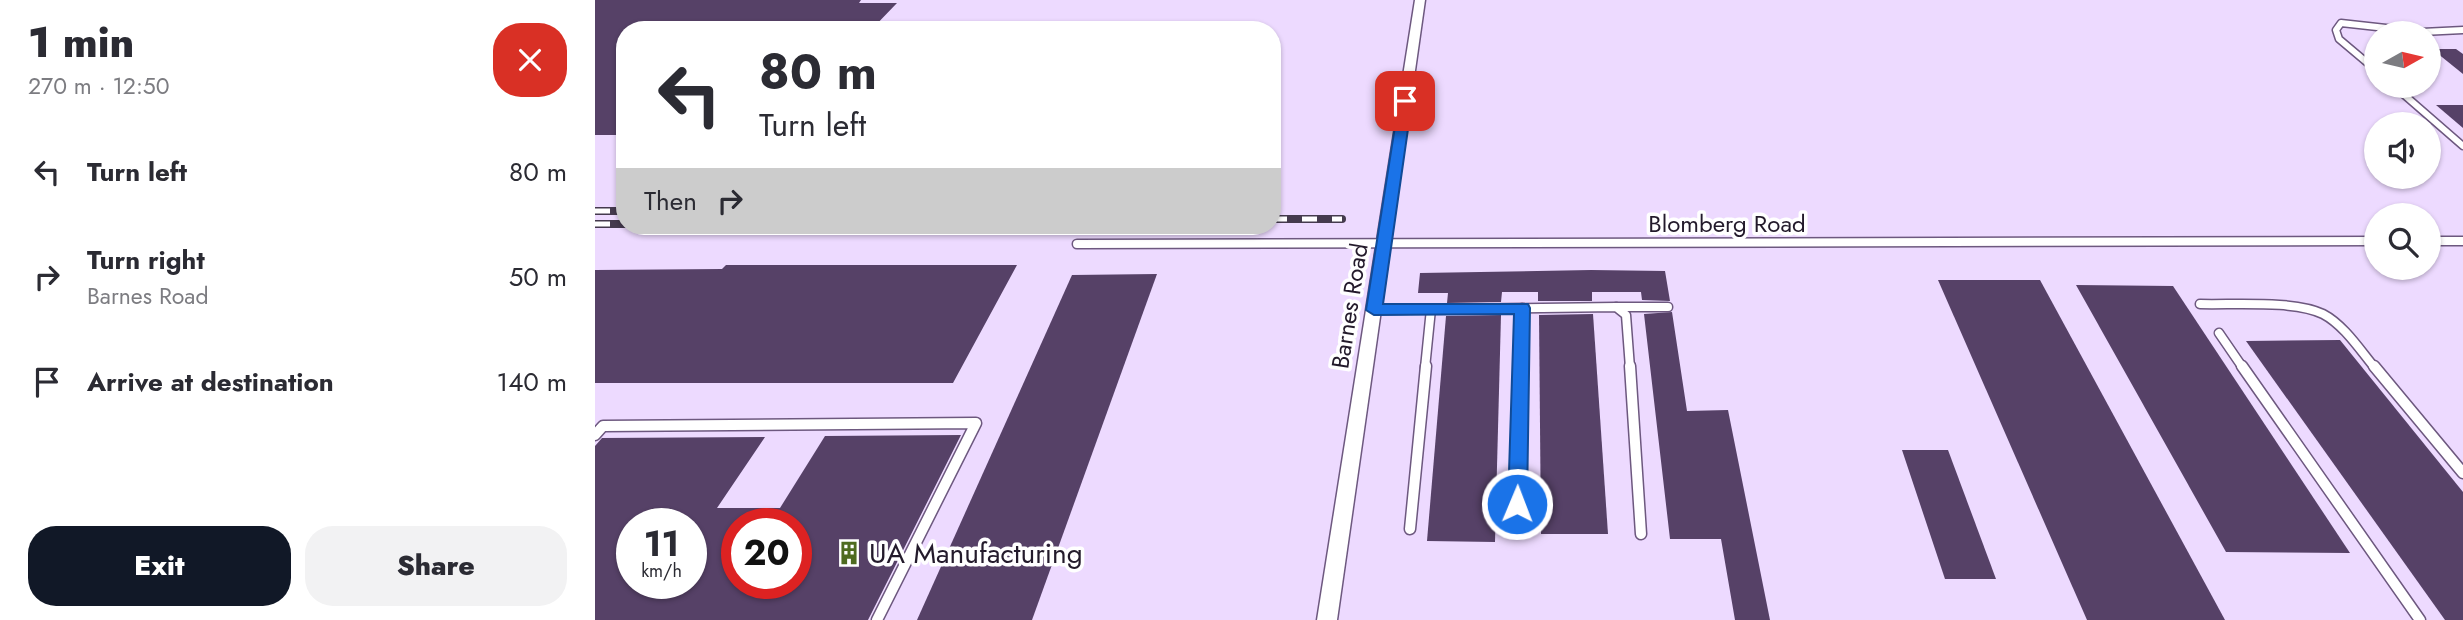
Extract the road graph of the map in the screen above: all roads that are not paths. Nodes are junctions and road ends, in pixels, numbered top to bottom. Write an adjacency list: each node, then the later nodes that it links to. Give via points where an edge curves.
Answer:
1 (1420, 0): 12 (street, Barnes Road)
2 (2364, 26): 5 (lane, via 2341,23 2336,30 2339,39)
3 (2463, 30): 4 (lane)
4 (2441, 31)
5 (2364, 60)
6 (2408, 98): 7 (lane)
7 (2463, 146)
8 (2364, 241): 12 (lane, Blomberg Road)
9 (2441, 241): 10 (lane)
10 (2463, 241)
11 (1077, 244): 12 (lane, Blomberg Road)
12 (1384, 244): 18 (street, Barnes Road)
13 (2200, 304): 21 (lane, via 2304,307 2325,315 2351,339)
14 (1616, 307): 15 (lane); 16 (lane); 24 (lane, via 1626,315)
15 (1668, 307)
16 (1522, 308): 17 (lane); 23 (lane)
17 (1431, 309): 18 (lane); 22 (lane)
18 (1374, 310): 26 (street, Barnes Road)
19 (2219, 333): 27 (lane)
20 (595, 435): 25 (lane, via 603,426 976,423)
21 (2463, 473)
22 (1410, 529)
23 (1517, 532)
24 (1641, 534)
25 (877, 620)
26 (1327, 620)
27 (2420, 620)

